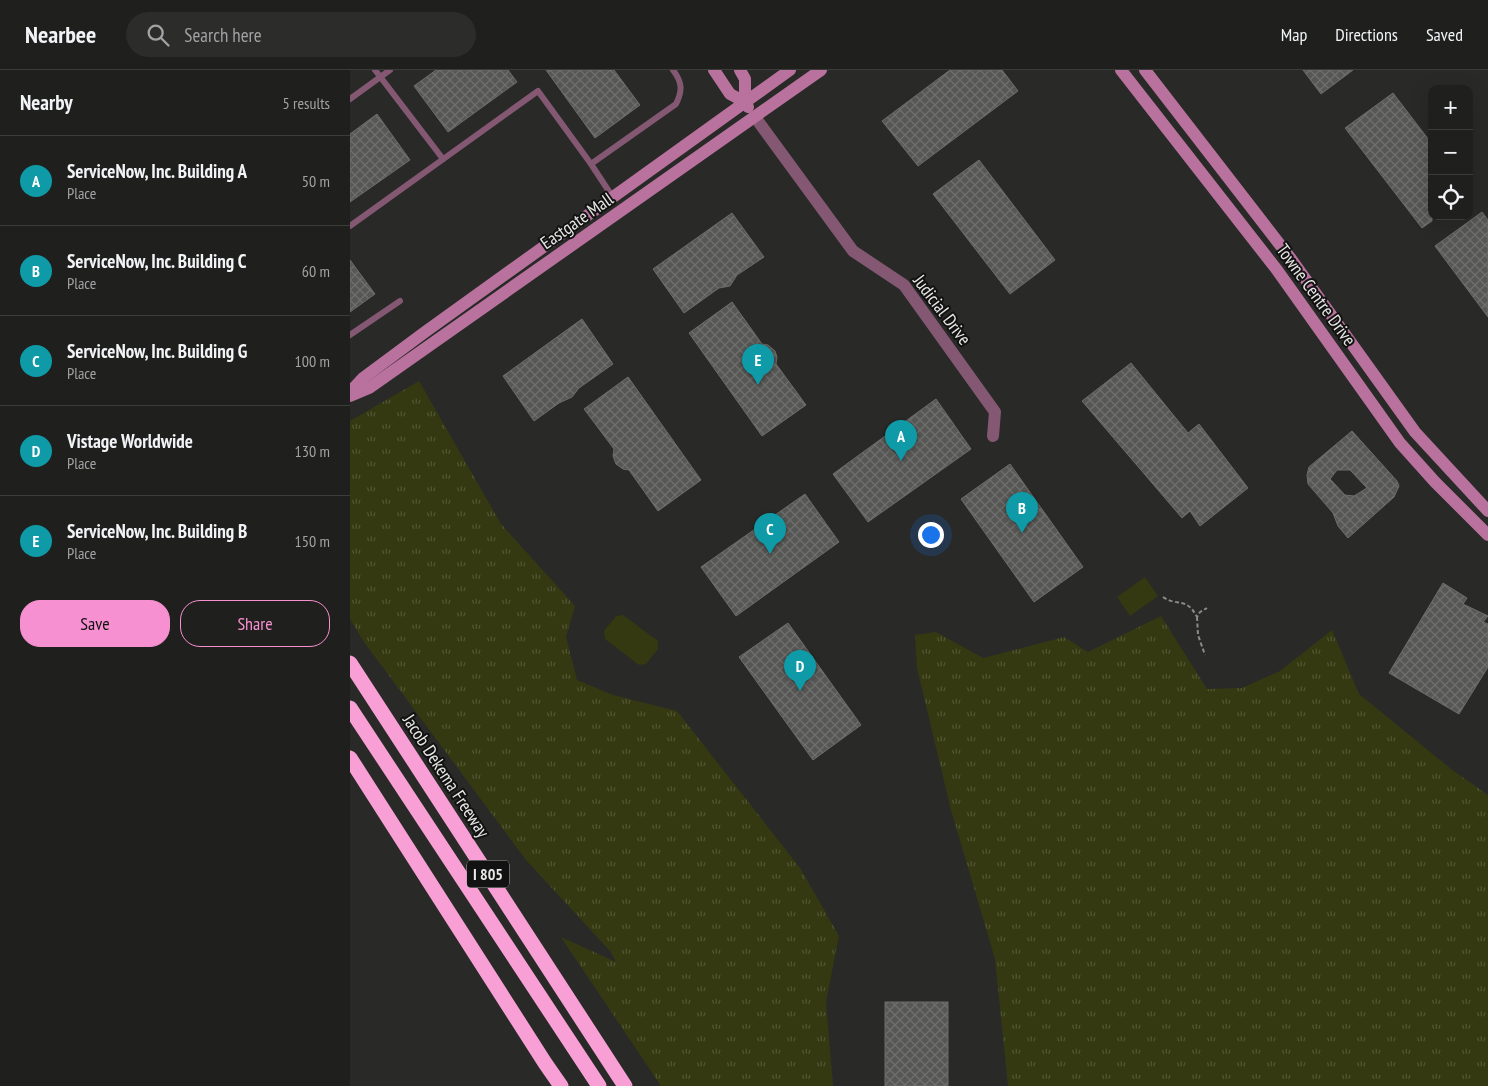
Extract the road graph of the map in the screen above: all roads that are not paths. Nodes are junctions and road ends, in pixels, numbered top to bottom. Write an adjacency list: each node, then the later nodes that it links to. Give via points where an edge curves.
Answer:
1 (375, 70): 10 (lane)
2 (390, 70): 10 (lane)
3 (674, 70): 16 (lane, via 682,89 676,104)
4 (714, 70): 13 (street, Judicial Drive, via 730,94)
5 (740, 70): 13 (street, via 745,79)
6 (790, 70): 13 (street, Eastgate Mall)
7 (821, 70): 14 (street, Eastgate Mall)
8 (1121, 70): 25 (street, Towne Centre Drive, via 1277,270 1400,443)
9 (1144, 70): 24 (street, Towne Centre Drive, via 1291,260 1415,432)
10 (380, 77): 12 (lane); 15 (lane)
11 (350, 90): 12 (lane)
12 (353, 97)
13 (744, 102): 14 (street, Judicial Drive); 17 (street, Eastgate Mall)
14 (755, 117): 22 (street, Eastgate Mall, via 369,388); 23 (street, Judicial Drive, via 853,251 904,284 995,412)
15 (443, 159): 16 (lane, via 538,91); 18 (lane)
16 (591, 164): 17 (lane)
17 (612, 196): 21 (street, Eastgate Mall, via 363,378)
18 (350, 226)
19 (400, 301): 20 (lane)
20 (350, 335)
21 (350, 392)
22 (350, 396)
23 (993, 436)
24 (1488, 511)
25 (1488, 535)
26 (350, 663): 35 (highway, Jacob Dekema Freeway / I 805)
27 (350, 708): 34 (highway)
28 (350, 722): 33 (highway)
29 (350, 758): 30 (highway)
30 (545, 1063): 31 (highway); 32 (highway)
31 (552, 1086)
32 (562, 1086)
33 (589, 1086)
34 (600, 1086)
35 (625, 1086)

